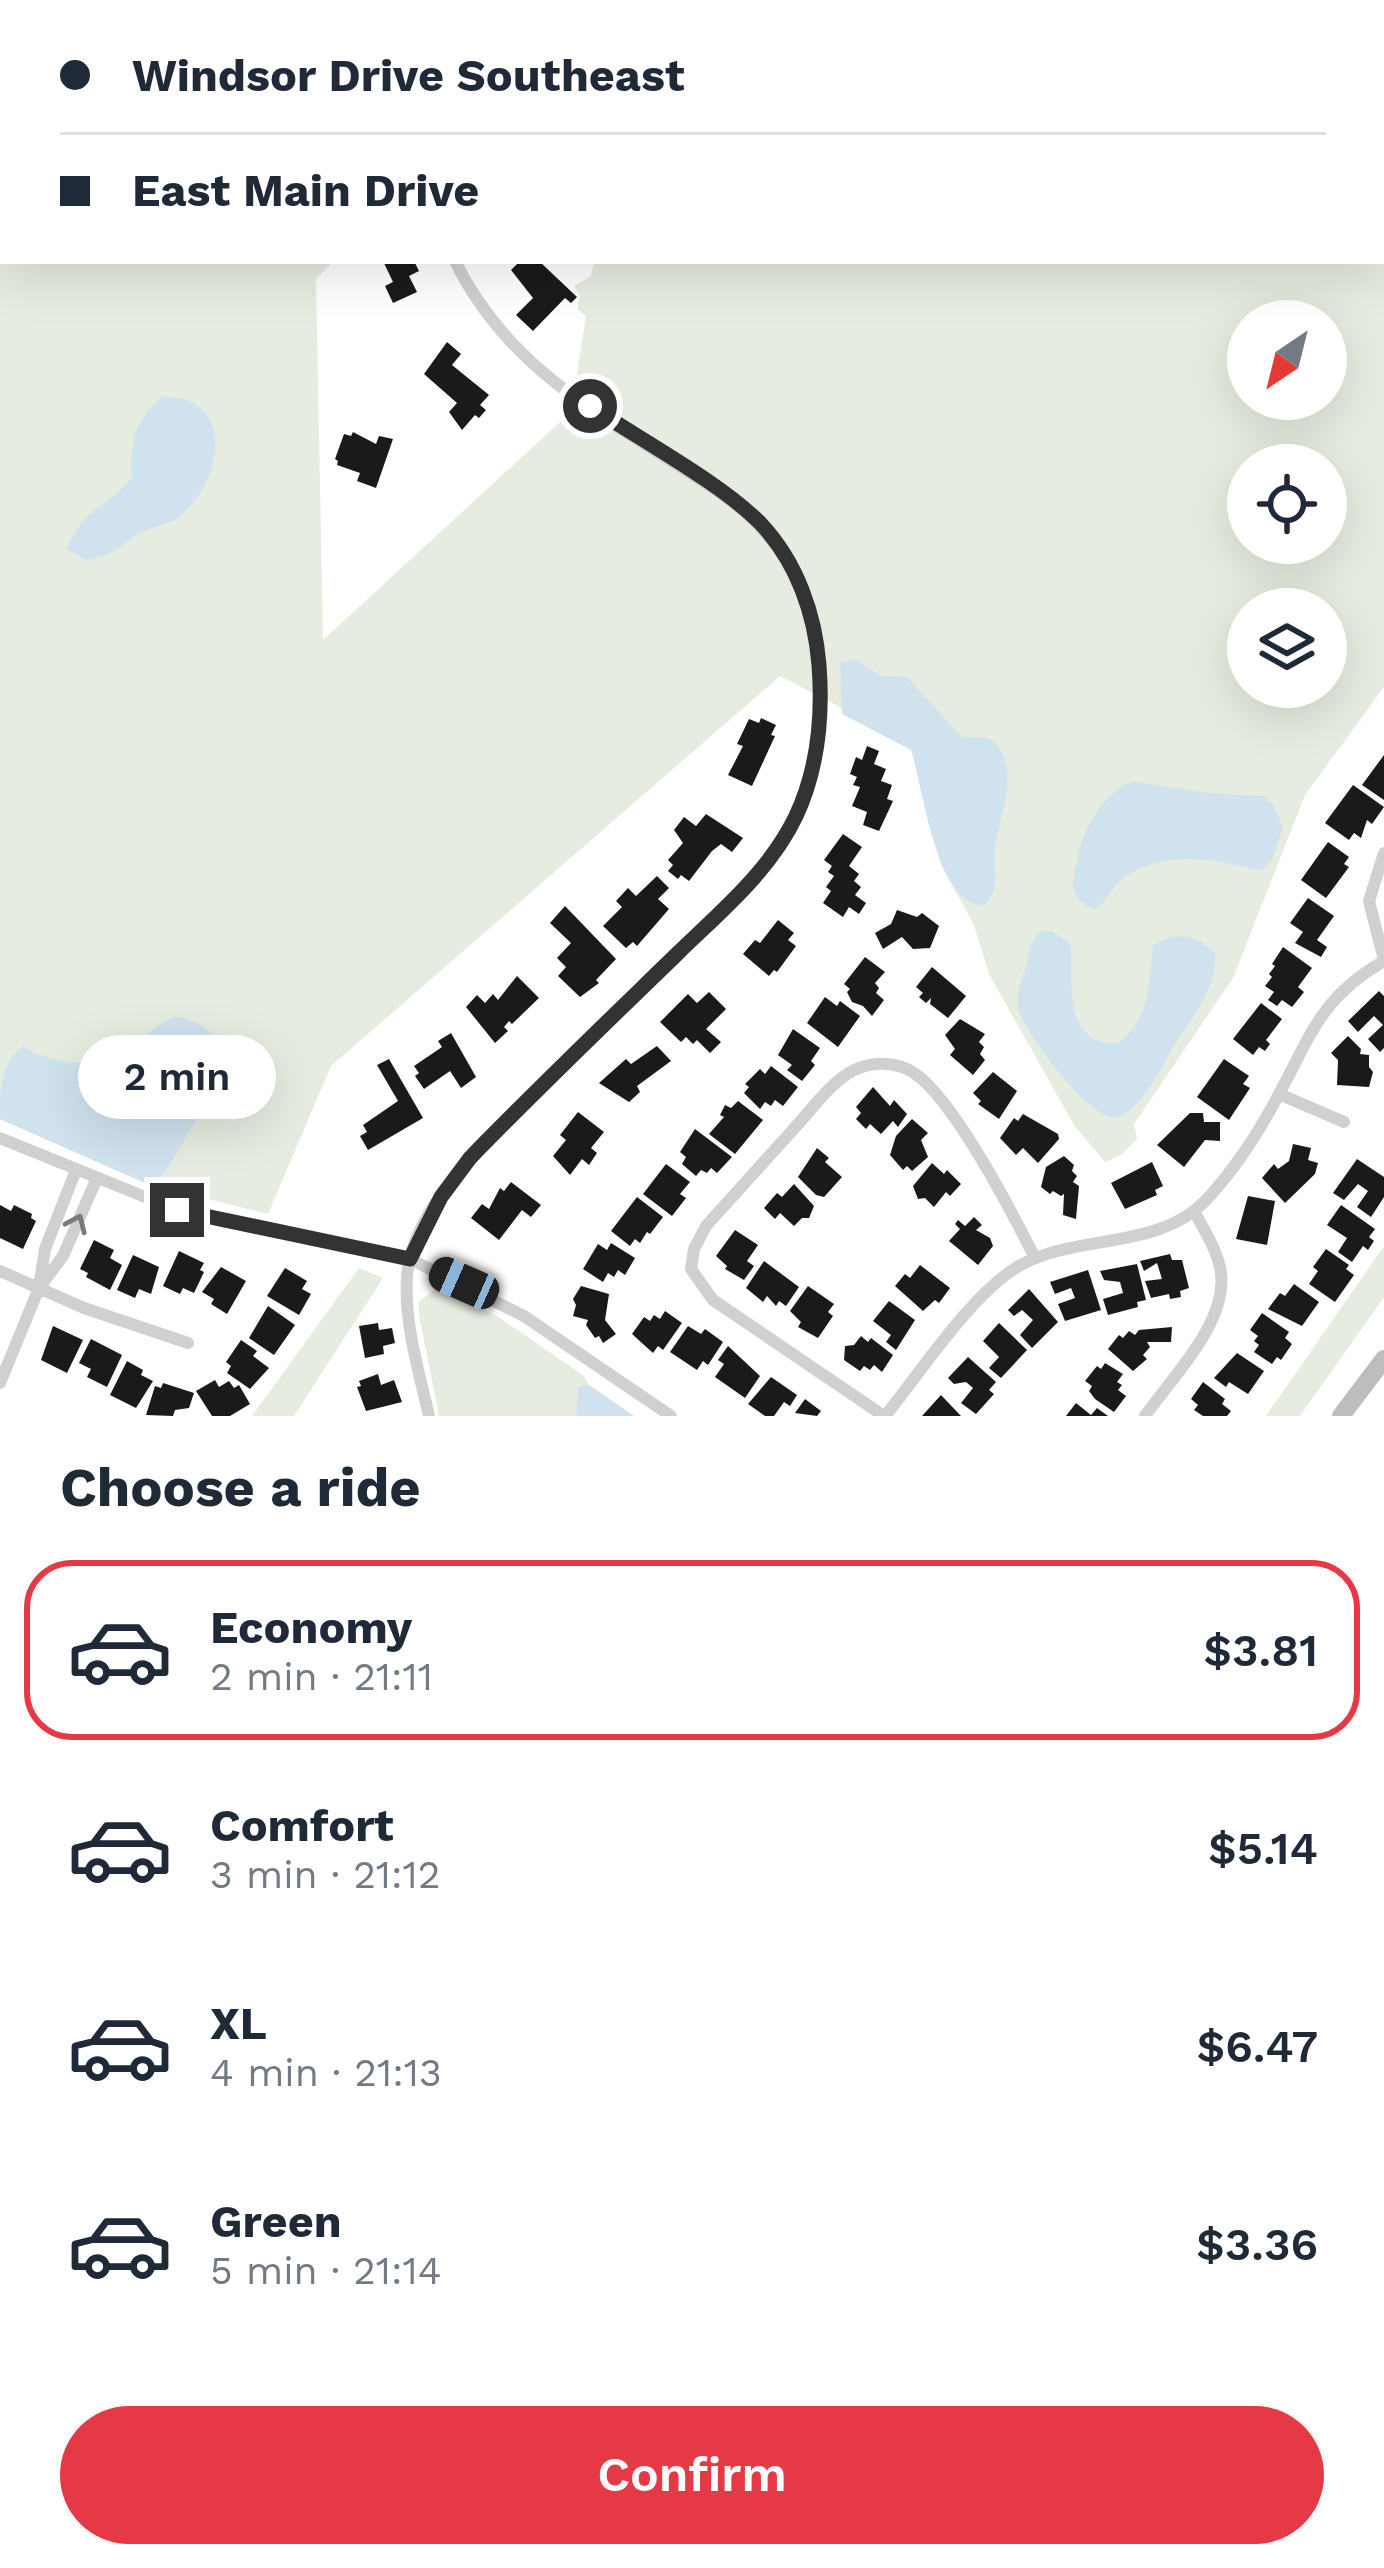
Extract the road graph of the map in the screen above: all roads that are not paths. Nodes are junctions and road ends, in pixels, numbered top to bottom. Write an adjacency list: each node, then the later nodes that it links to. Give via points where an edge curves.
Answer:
1 (457, 264): 11 (street, via 522,357 760,523 806,601 817,640 820,733 796,817 777,849 470,1158)
2 (1384, 853): 3 (street, via 1369,901)
3 (1384, 960): 4 (street, via 1333,998)
4 (1280, 1094): 5 (street); 9 (street)
5 (1343, 1122)
6 (0, 1138): 7 (street)
7 (76, 1170): 8 (street); 13 (street)
8 (97, 1178): 11 (street, via 212,1219); 13 (street, one-way to 8, via 63,1256)
9 (1194, 1211): 10 (street, via 1139,1235); 20 (street, via 1221,1269 1219,1298)
10 (1035, 1258): 19 (street, via 980,1299); 19 (street, via 1004,1196 916,1074 890,1064 854,1070 830,1089 706,1226 692,1269 713,1300)
11 (410, 1259): 17 (street, via 408,1311); 18 (street, via 524,1316)
12 (0, 1271): 13 (street)
13 (39, 1288): 14 (street); 16 (street)
14 (188, 1342)
15 (1384, 1359): 21 (street)
16 (0, 1383)
17 (429, 1416)
18 (671, 1416)
19 (885, 1416)
20 (1144, 1416)
21 (1341, 1416)

